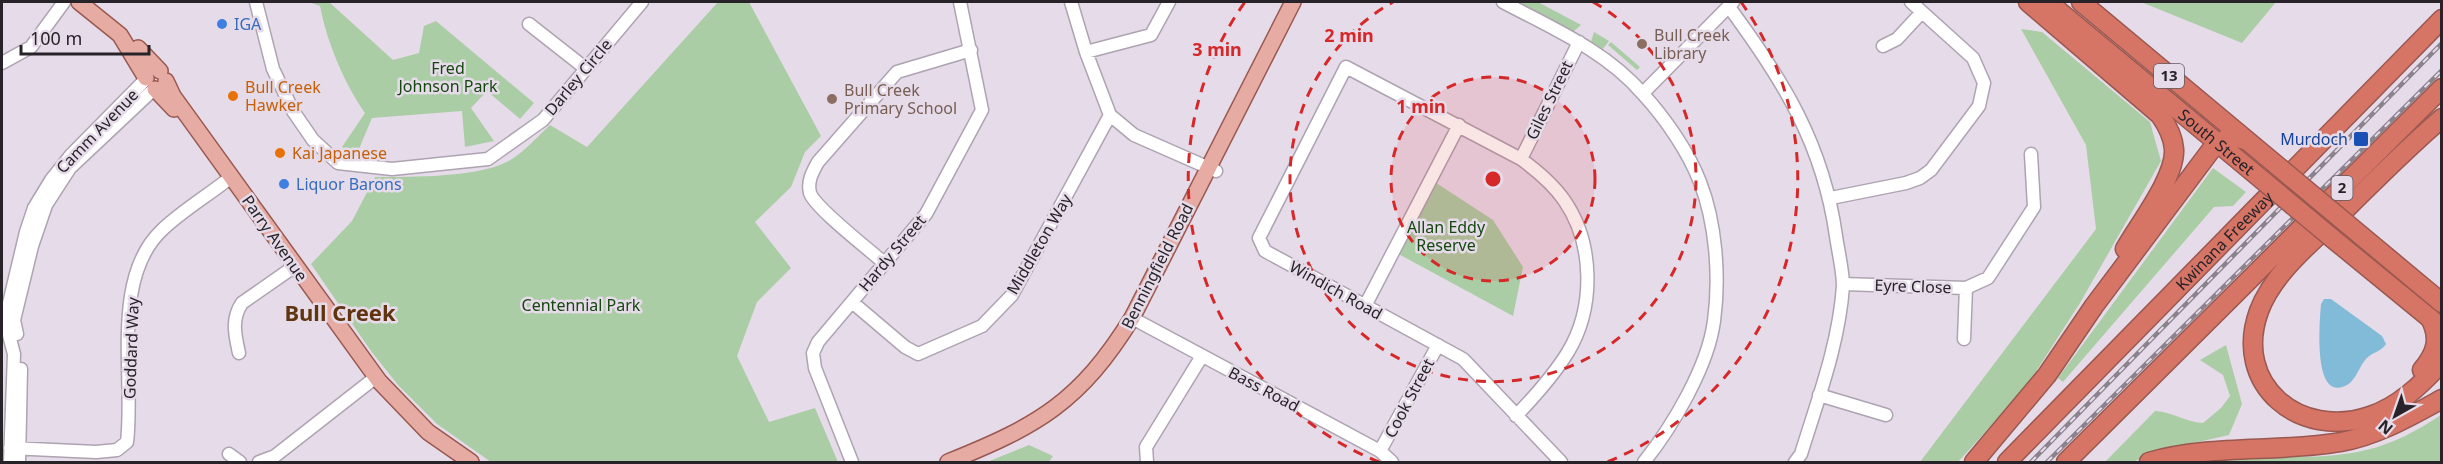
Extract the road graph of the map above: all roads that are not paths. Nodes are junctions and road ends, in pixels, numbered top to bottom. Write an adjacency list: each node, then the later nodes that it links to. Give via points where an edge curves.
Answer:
1 (64, 2): 25 (street, via 31,47)
2 (79, 2): 27 (main road, Parry Avenue, via 120,35)
3 (88, 2): 27 (main road, Parry Avenue, via 125,30)
4 (256, 2): 26 (street, Darley Circle, via 273,69 293,111 313,140 338,162 392,170 488,159 543,120)
5 (642, 2): 26 (street, Darley Circle)
6 (960, 2): 23 (street, Hardy Street)
7 (1071, 2): 24 (street)
8 (1169, 2): 24 (street, via 1151,35)
9 (1293, 2): 37 (main road, Benningfield Road)
10 (1304, 2): 37 (main road, Benningfield Road)
11 (1503, 2): 21 (street)
12 (1911, 2): 17 (street)
13 (2028, 2): 47 (highway, via 2160,115 2170,130 2174,150 2170,170)
14 (2048, 2): 20 (highway, South Street / 13)
15 (2081, 2): 20 (highway); 33 (highway, South Street / 13)
16 (1731, 4): 29 (street); 39 (street, via 1798,110)
17 (1922, 12): 22 (street, via 1897,39); 39 (street, via 1973,58 1984,83 1980,106 1931,170 1920,178)
18 (2442, 19): 79 (highway, Kwinana Freeway)
19 (529, 24): 26 (street)
20 (2084, 30): 34 (highway, South Street / 13)
21 (1579, 42): 29 (street); 36 (street, Giles Street)
22 (1882, 46)
23 (970, 50): 40 (street, Hardy Street, via 982,110 926,214); 40 (street, via 897,72 810,175 810,193 818,206)
24 (1086, 52): 30 (street)
25 (2, 63)
26 (585, 68)
27 (155, 81): 38 (main road, Parry Avenue, via 173,96); 48 (street, Camm Avenue, via 71,155 51,180 34,208 26,232)
28 (2442, 88): 80 (highway, 2)
29 (1643, 93): 76 (street, via 1682,148 1700,182 1711,223 1717,274 1714,323 1695,380 1668,432)
30 (1110, 116): 37 (street, via 1134,135); 44 (street, Middleton Way, via 1012,295 982,326 918,354)
31 (2442, 118): 61 (highway, via 2326,228 2270,288 2255,324 2254,348 2259,370 2283,407 2321,422)
32 (1459, 125): 36 (street); 46 (street); 46 (street, Windich Road, via 1346,67 1259,238 1265,251)
33 (2245, 140): 34 (highway, via 2229,136); 45 (highway, South Street / 13, bridge)
34 (2218, 142): 47 (highway); 50 (highway, South Street / 13, bridge)
35 (2031, 154): 43 (street, Eyre Close, via 2034,207 1988,278)
36 (1521, 159): 60 (street, via 1564,200 1580,232 1587,266 1587,304 1569,351)
37 (1212, 169): 49 (main road, Benningfield Road)
38 (229, 179): 41 (main road, Parry Avenue); 63 (street, Goddard Way, via 160,231 135,270 129,313 127,442 117,450)
39 (1831, 198): 42 (street)
40 (884, 263): 44 (street, Hardy Street)
41 (292, 267): 53 (street, via 237,310 234,331); 56 (main road, Parry Avenue)
42 (1843, 284): 43 (street, Eyre Close); 57 (street, via 1834,347)
43 (1966, 288): 51 (street)
44 (852, 302): 70 (street, Hardy Street, via 813,352 815,368)
45 (2442, 303)
46 (1365, 306): 52 (street, Windich Road)
47 (2094, 306): 78 (highway, via 2047,375)
48 (7, 320): 63 (street, Camm Avenue, via 14,354)
49 (1136, 320): 54 (street, Bass Road); 71 (main road, Benningfield Road, via 1059,406 1012,436); 72 (main road, Benningfield Road, via 1102,375 1065,411 1019,443)
50 (2436, 323): 61 (highway, via 2437,346 2424,369 2383,405)
51 (1964, 339)
52 (1438, 345): 60 (street, Windich Road, via 1463,359); 62 (street, Cook Street)
53 (238, 353)
54 (1202, 356): 62 (street, Bass Road); 73 (street, via 1146,447)
55 (2442, 362): 61 (highway, via 2392,405)
56 (373, 379): 67 (street, via 275,456); 68 (main road, Parry Avenue, via 414,428); 69 (main road, Parry Avenue, via 428,432)
57 (1819, 395): 59 (street); 77 (street)
58 (2442, 399): 81 (highway, via 2391,427 2340,442 2217,450)
59 (1886, 415)
60 (1516, 416): 75 (street, Windich Road)
61 (2358, 420)
62 (1380, 451): 74 (street, Bass Road)
63 (17, 454): 65 (street, Camm Avenue)
64 (229, 454): 66 (street)
65 (10, 462)
66 (240, 462)
67 (259, 462)
68 (458, 462)
69 (471, 462)
70 (852, 462)
71 (948, 462)
72 (974, 462)
73 (1147, 462)
74 (1392, 462)
75 (1561, 462)
76 (1644, 462)
77 (1795, 462)
78 (1974, 462)
79 (2007, 462)
80 (2066, 462)
81 (2149, 462)

